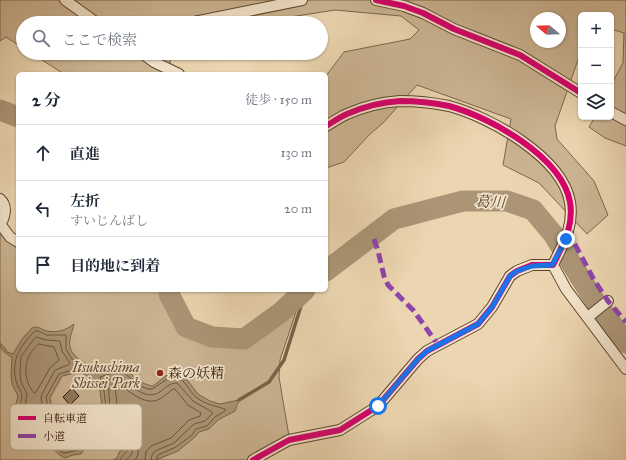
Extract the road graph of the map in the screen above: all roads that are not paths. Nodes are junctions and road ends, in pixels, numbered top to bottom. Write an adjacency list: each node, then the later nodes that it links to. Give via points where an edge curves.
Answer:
1 (65, 0): 4 (street)
2 (302, 0): 5 (street)
3 (376, 0): 8 (street, via 423,13 454,29 520,55)
4 (87, 16)
5 (223, 16)
6 (151, 60): 7 (street)
7 (175, 72)
8 (578, 91)
9 (614, 114): 10 (street)
10 (626, 120)
11 (328, 125): 15 (street, via 361,109 401,101 449,106 507,131 547,162 566,188 570,202 570,223 566,239)
12 (0, 199): 13 (street, via 5,210)
13 (1, 225): 14 (street)
14 (16, 241)
15 (554, 262): 17 (street, via 566,289); 19 (street, via 532,266 510,276 492,307 478,324 427,351 378,406 340,430 289,440)
16 (608, 301): 17 (street)
17 (588, 317): 18 (street)
18 (626, 369)
19 (253, 460)

